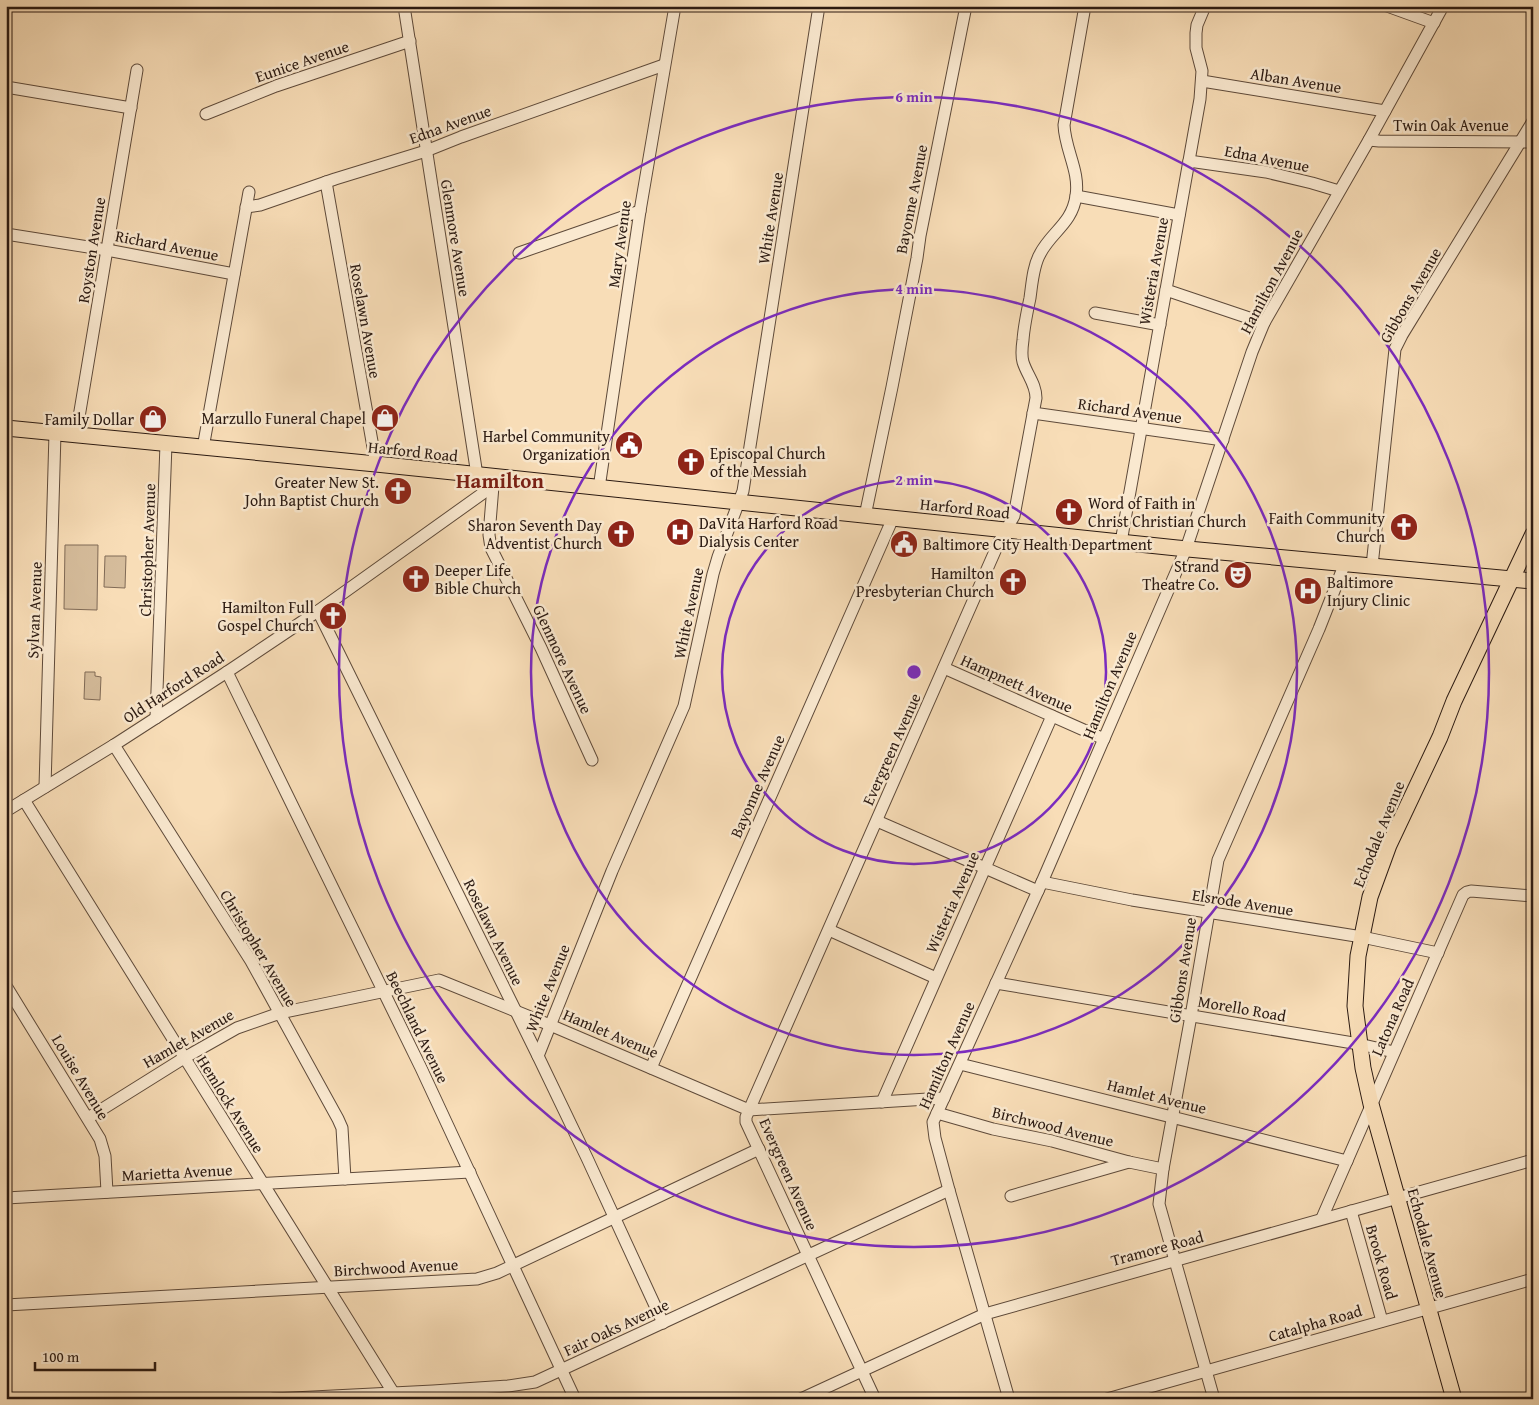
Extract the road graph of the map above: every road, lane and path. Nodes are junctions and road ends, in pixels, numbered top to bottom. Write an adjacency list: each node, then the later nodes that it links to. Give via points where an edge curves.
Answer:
1 (404, 6): 10 (street, Glenmore Avenue)
2 (675, 6): 11 (street, Mary Avenue)
3 (819, 6): 51 (street, White Avenue, via 745,486)
4 (966, 6): 52 (street, Bayonne Avenue)
5 (1085, 6): 27 (street, Evergreen Avenue, via 1064,125 1075,167)
6 (1205, 6): 13 (street, Wisteria Avenue, via 1196,33)
7 (1387, 6): 9 (street)
8 (1443, 6): 9 (street, Hamilton Avenue)
9 (1434, 23): 16 (street, Hamilton Avenue)
10 (410, 41): 17 (street, Eunice Avenue, via 276,86); 22 (street, Glenmore Avenue)
11 (664, 65): 22 (street, Edna Avenue); 29 (street, Mary Avenue)
12 (137, 70): 15 (street, Royston Avenue)
13 (1202, 81): 16 (street, Alban Avenue); 23 (street, Wisteria Avenue)
14 (6, 87): 15 (street)
15 (131, 108): 32 (street, Royston Avenue)
16 (1385, 111): 19 (street, Hamilton Avenue)
17 (206, 114)
18 (1533, 121): 20 (street, Gibbons Avenue)
19 (1369, 140): 20 (street, Twin Oak Avenue); 25 (street, Hamilton Avenue)
20 (1520, 142): 21 (street, Twin Oak Avenue); 59 (street, Gibbons Avenue, via 1395,350)
21 (1533, 142)
22 (426, 151): 24 (street, Edna Avenue); 48 (street, Glenmore Avenue)
23 (1189, 161): 25 (street, Edna Avenue, via 1266,172); 30 (street, Wisteria Avenue)
24 (326, 182): 28 (street, Edna Avenue); 47 (street, Roselawn Avenue)
25 (1339, 191): 37 (street, Hamilton Avenue)
26 (249, 192): 28 (street)
27 (1076, 196): 30 (street); 39 (street, Evergreen Avenue, via 1070,215 1041,252 1036,265 1022,354 1036,392)
28 (246, 207): 34 (street)
29 (640, 211): 33 (street); 50 (street, Mary Avenue)
30 (1179, 216): 35 (street, Wisteria Avenue)
31 (6, 234): 32 (street, Richard Avenue)
32 (107, 250): 34 (street, Richard Avenue); 43 (street, Royston Avenue)
33 (519, 253)
34 (234, 274): 46 (street)
35 (1166, 290): 37 (street); 38 (street, Wisteria Avenue)
36 (1095, 313): 38 (street)
37 (1264, 323): 44 (street, Hamilton Avenue)
38 (1160, 325): 41 (street, Wisteria Avenue)
39 (1033, 413): 41 (street, Richard Avenue); 54 (street, Evergreen Avenue, via 1014,516)
40 (6, 428): 42 (main road, Harford Road)
41 (1142, 428): 44 (street, Richard Avenue); 56 (street, Wisteria Avenue)
42 (55, 433): 43 (main road, Harford Road); 70 (street, Sylvan Avenue)
43 (76, 435): 45 (main road, Harford Road)
44 (1223, 440): 57 (street, Hamilton Avenue)
45 (166, 444): 46 (main road, Harford Road); 66 (street, Christopher Avenue)
46 (203, 448): 47 (main road, Harford Road)
47 (376, 464): 48 (main road, Harford Road)
48 (477, 475): 49 (main road, Harford Road)
49 (494, 481): 50 (main road, Harford Road); 62 (street, Old Harford Road); 69 (street, Glenmore Avenue, via 489,535 491,548)
50 (598, 488): 51 (main road, Harford Road)
51 (739, 502): 52 (main road, Harford Road); 88 (street, White Avenue, via 713,574 684,706)
52 (865, 516): 53 (main road, Harford Road)
53 (893, 518): 54 (main road, Harford Road); 94 (street, Bayonne Avenue)
54 (1006, 530): 56 (main road, Harford Road); 63 (street, Evergreen Avenue)
55 (1533, 534): 60 (main road, Echodale Avenue)
56 (1121, 542): 57 (main road, Harford Road)
57 (1186, 549): 58 (main road, Harford Road); 67 (street, Hamilton Avenue)
58 (1345, 564): 59 (main road, Harford Road); 77 (street, Gibbons Avenue, via 1220,852)
59 (1372, 566): 60 (main road, Harford Road)
60 (1511, 579): 61 (main road, Harford Road); 79 (main road, Echodale Avenue, via 1389,845 1370,897)
61 (1533, 581)
62 (318, 611): 64 (street, Old Harford Road); 85 (street, Roselawn Avenue)
63 (944, 668): 65 (street, Hampnett Avenue); 73 (street, Evergreen Avenue)
64 (227, 672): 66 (street, Old Harford Road); 84 (street, Beechland Avenue)
65 (1052, 716): 67 (street, Hampnett Avenue); 74 (street, Wisteria Avenue)
66 (156, 718): 68 (street, Old Harford Road)
67 (1104, 739): 75 (street, Hamilton Avenue)
68 (114, 745): 70 (street, Old Harford Road); 86 (street, Christopher Avenue, via 251,961)
69 (592, 760)
70 (45, 787): 71 (street, Old Harford Road)
71 (24, 800): 72 (street, Old Harford Road); 92 (street, Hemlock Avenue)
72 (6, 812)
73 (877, 821): 74 (street, Elsrode Avenue); 78 (street, Evergreen Avenue)
74 (985, 867): 75 (street, Elsrode Avenue); 81 (street, Wisteria Avenue)
75 (1040, 886): 77 (street, Elsrode Avenue); 82 (street, Hamilton Avenue)
76 (1533, 896): 80 (street, Latona Road, via 1467,892)
77 (1208, 912): 79 (street, Elsrode Avenue); 87 (street, Gibbons Avenue)
78 (829, 930): 81 (street); 98 (street, Evergreen Avenue)
79 (1362, 937): 80 (street, Elsrode Avenue); 89 (main road, Echodale Avenue, via 1355,1006)
80 (1438, 953): 90 (street, Latona Road)
81 (936, 978): 96 (street, Wisteria Avenue)
82 (996, 983): 87 (street, Morello Road); 93 (street, Hamilton Avenue)
83 (6, 986): 101 (street, Louise Avenue)
84 (383, 992): 85 (street, Hamlet Avenue, via 439,980); 86 (street, Hamlet Avenue); 107 (street, Beechland Avenue)
85 (514, 1010): 88 (street, Hamlet Avenue); 91 (street, Roselawn Avenue)
86 (280, 1013): 92 (street, Hamlet Avenue, via 237,1028); 108 (street, Christopher Avenue, via 342,1128)
87 (1191, 1016): 89 (street, Morello Road); 100 (street, Gibbons Avenue)
88 (550, 1025): 91 (street, White Avenue); 94 (street, Hamlet Avenue)
89 (1359, 1044): 90 (street, Morello Road); 97 (main road, Echodale Avenue)
90 (1394, 1052): 97 (street, Latona Road)
91 (538, 1056): 116 (street, Roselawn Avenue)
92 (184, 1058): 101 (street, Hamlet Avenue); 109 (street, Hemlock Avenue)
93 (960, 1064): 95 (street, Hamilton Avenue); 100 (street, Hamlet Avenue)
94 (651, 1068): 98 (street, Hamlet Avenue)
95 (944, 1098): 96 (street, Hamlet Avenue); 99 (street, Hamilton Avenue)
96 (882, 1102): 98 (street, Hamlet Avenue)
97 (1371, 1104): 104 (street, Latona Road); 113 (main road, Echodale Avenue)
98 (749, 1110): 102 (street, Evergreen Avenue, via 746,1122)
99 (937, 1113): 105 (street, Birchwood Avenue); 110 (street, Hamilton Avenue, via 933,1129)
100 (1172, 1117): 104 (street, Hamlet Avenue); 106 (street, Gibbons Avenue)
101 (88, 1118): 111 (street, Louise Avenue, via 104,1148)
102 (759, 1149): 116 (street, Birchwood Avenue); 118 (street, Evergreen Avenue)
103 (1533, 1160): 113 (street, Tramore Road)
104 (1347, 1161): 117 (street, Latona Road)
105 (1129, 1162): 106 (street, Birchwood Avenue); 112 (street)
106 (1163, 1169): 119 (street, Gibbons Avenue, via 1159,1204)
107 (470, 1172): 108 (street, Marietta Avenue); 120 (street, Beechland Avenue)
108 (346, 1179): 109 (street, Marietta Avenue)
109 (262, 1184): 111 (street, Marietta Avenue); 122 (street, Hemlock Avenue)
110 (949, 1190): 118 (street, Fair Oaks Avenue); 125 (street, Hamilton Avenue)
111 (107, 1192): 114 (street, Marietta Avenue)
112 (1011, 1196)
113 (1398, 1197): 115 (street, Tramore Road); 124 (main road, Echodale Avenue)
114 (6, 1198)
115 (1351, 1211): 117 (street, Tramore Road); 126 (street, Brook Road)
116 (614, 1217): 120 (street, Birchwood Avenue); 127 (street, Roselawn Avenue)
117 (1322, 1218): 119 (street, Tramore Road)
118 (808, 1255): 127 (street, Fair Oaks Avenue); 129 (street, Evergreen Avenue)
119 (1175, 1261): 125 (street, Tramore Road); 130 (street, Gibbons Avenue)
120 (513, 1265): 122 (street, Birchwood Avenue, via 477,1279); 128 (street, Beechland Avenue)
121 (1533, 1279): 124 (street, Catalpha Road)
122 (326, 1287): 123 (street, Birchwood Avenue); 131 (street, Hemlock Avenue)
123 (6, 1305)
124 (1428, 1308): 126 (street, Catalpha Road); 139 (main road, Echodale Avenue)
125 (985, 1314): 129 (street, Tramore Road); 136 (street, Hamilton Avenue)
126 (1382, 1321): 130 (street, Catalpha Road)
127 (663, 1322): 128 (street, Fair Oaks Avenue)
128 (562, 1370): 131 (street, Fair Oaks Avenue, via 525,1384); 133 (street, Beechland Avenue)
129 (862, 1370): 134 (street, Tramore Road); 135 (street, Evergreen Avenue)
130 (1206, 1371): 137 (street, Catalpha Road); 138 (street, Gibbons Avenue)
131 (394, 1395): 132 (street, Fair Oaks Avenue)
132 (273, 1399)
133 (575, 1399)
134 (802, 1399)
135 (875, 1399)
136 (1009, 1399)
137 (1107, 1399)
138 (1214, 1399)
139 (1454, 1399)

